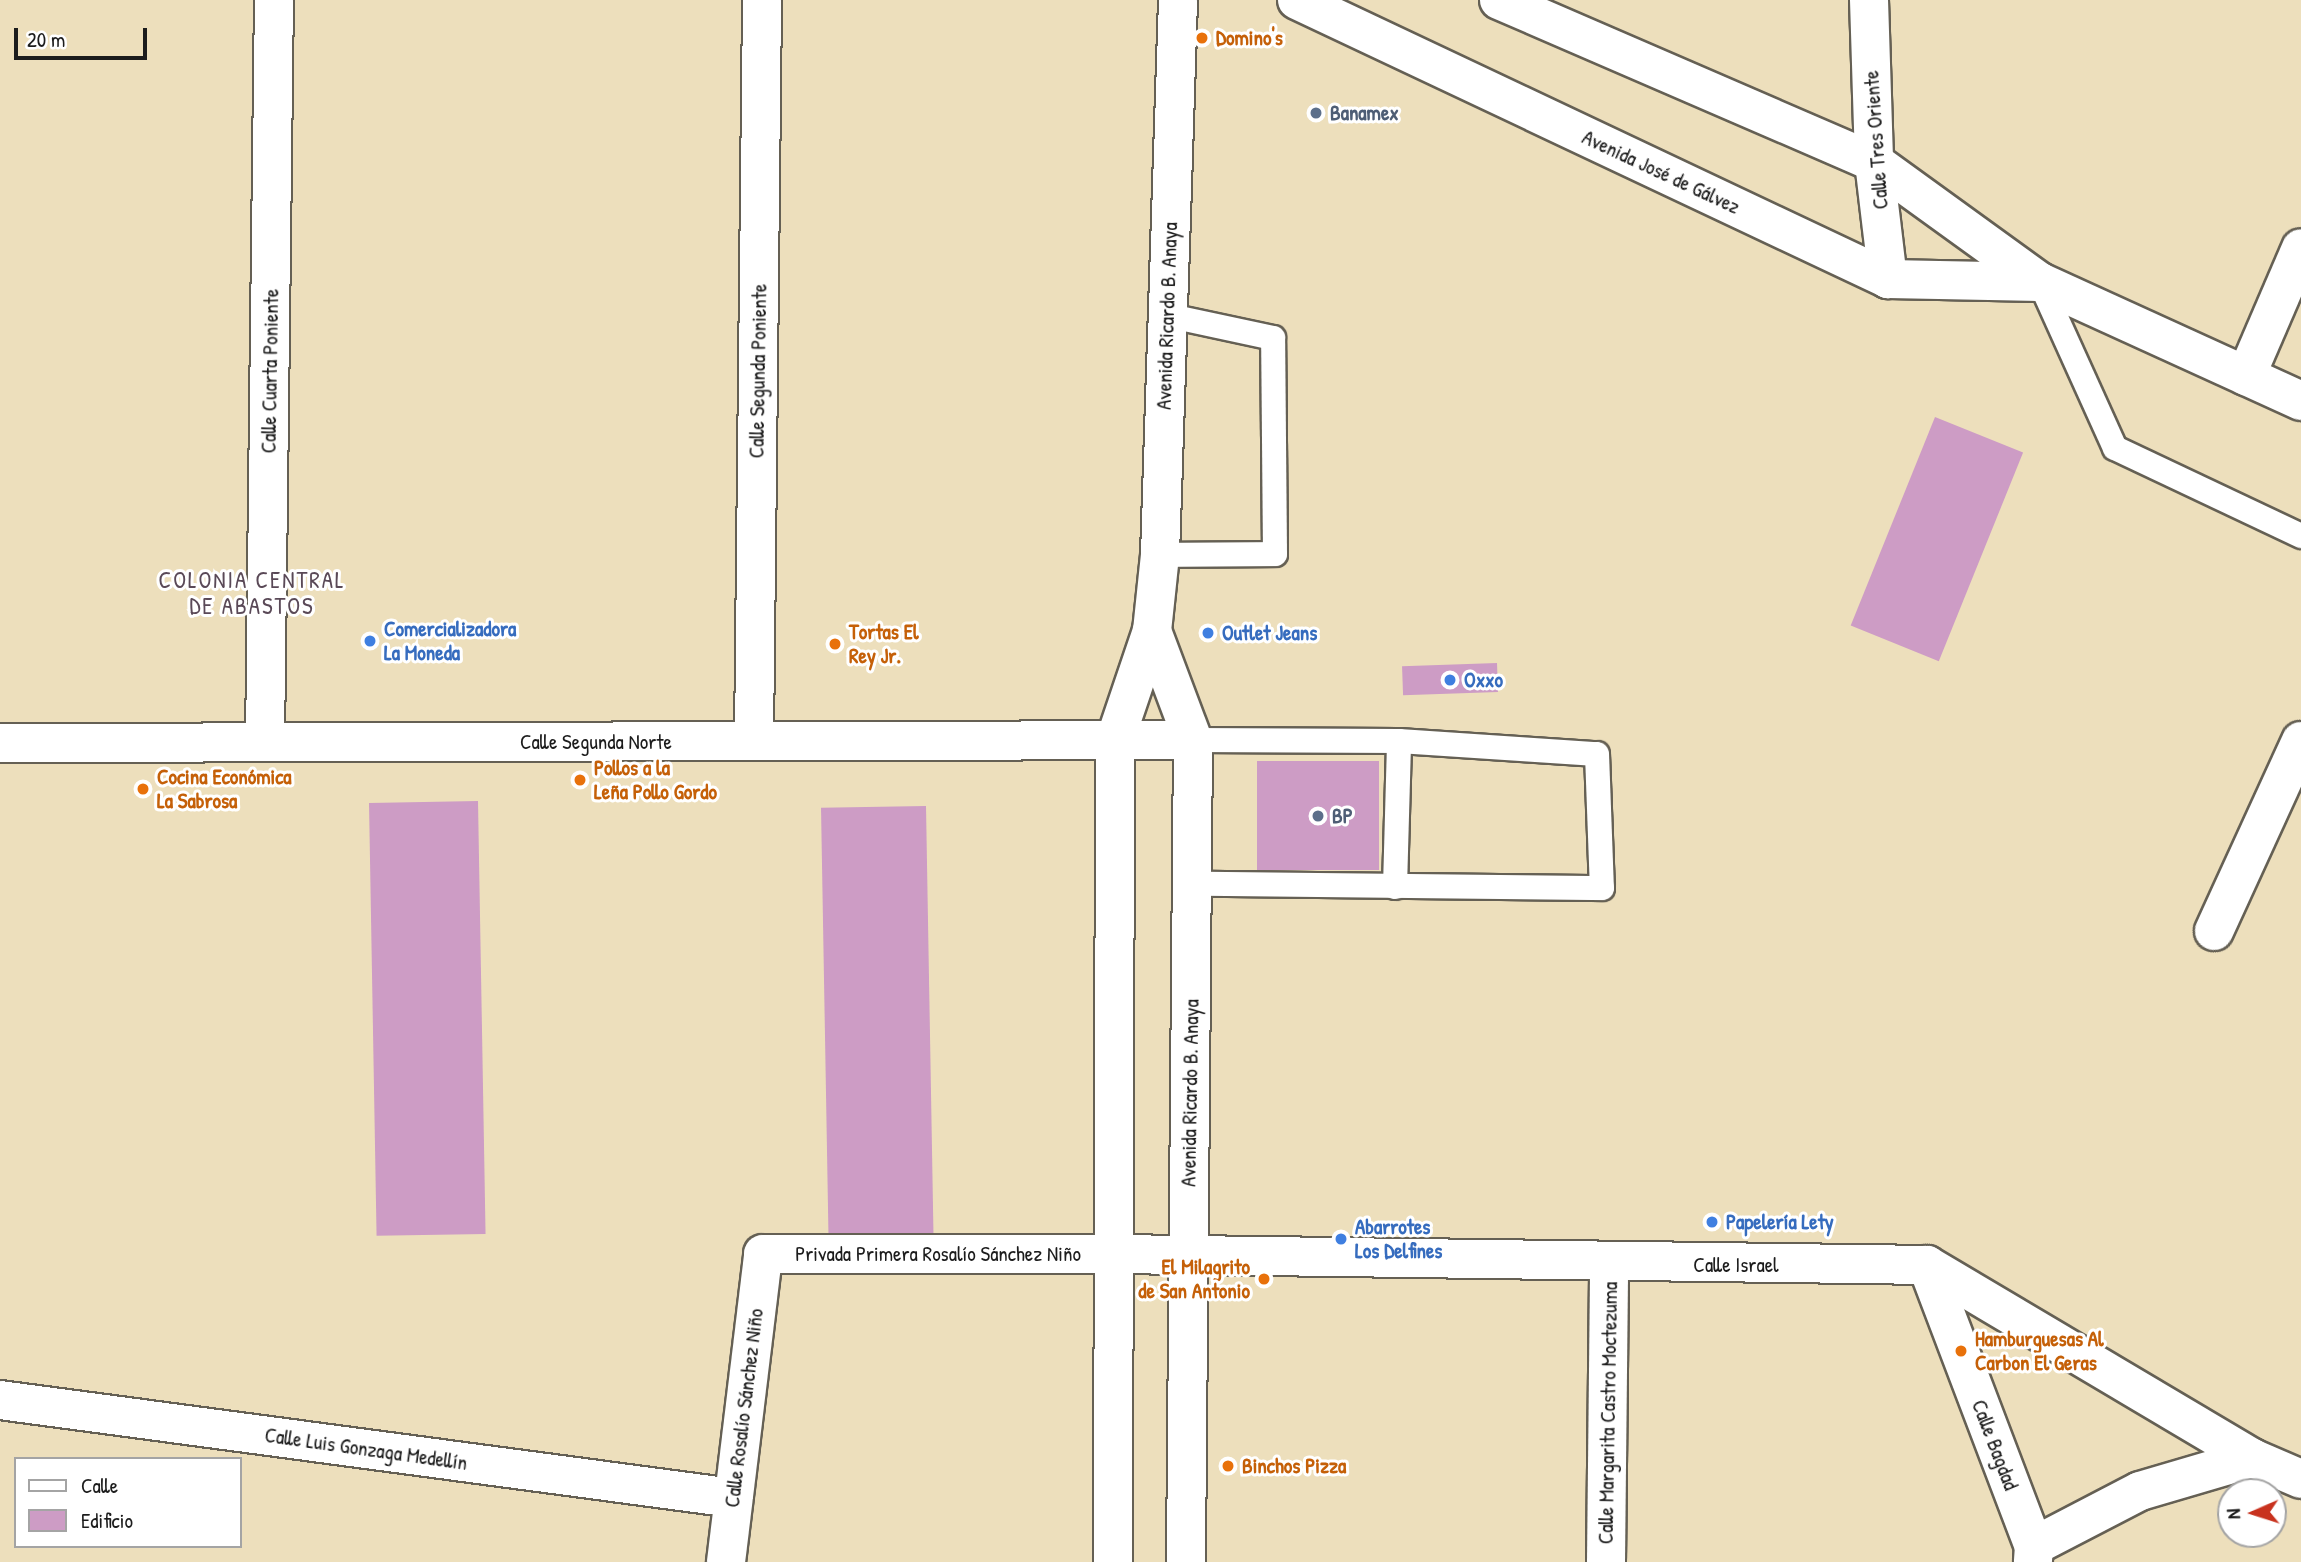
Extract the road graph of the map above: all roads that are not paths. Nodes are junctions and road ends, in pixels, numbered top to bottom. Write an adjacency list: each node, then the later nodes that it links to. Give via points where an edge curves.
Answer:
1 (274, 0): 22 (street, Calle Cuarta Poniente)
2 (762, 0): 19 (street, Calle Segunda Poniente)
3 (1178, 0): 11 (street, Avenida Ricardo B. Anaya)
4 (1297, 0): 9 (street, Avenida José de Gálvez)
5 (1499, 0): 7 (street, Avenida José de Gálvez)
6 (1868, 0): 7 (street, Calle Tres Oriente)
7 (1874, 162): 9 (street, Calle Tres Oriente); 10 (street, Avenida José de Gálvez)
8 (2301, 248): 12 (street)
9 (1888, 279): 10 (street, Avenida José de Gálvez)
10 (2040, 282): 12 (street, Avenida José de Gálvez); 14 (lane, via 2115,448)
11 (1166, 315): 15 (street, Avenida Ricardo B. Anaya); 15 (lane, via 1273,338 1275,554)
12 (2246, 376): 13 (street, Avenida José de Gálvez)
13 (2301, 401)
14 (2301, 536)
15 (1160, 555): 16 (street, Avenida Ricardo B. Anaya)
16 (1152, 631): 17 (street, Avenida Ricardo B. Anaya); 18 (street, Avenida Ricardo B. Anaya)
17 (1115, 740): 18 (street, Calle Segunda Norte); 19 (street, Calle Segunda Norte); 28 (street, Avenida Ricardo B. Anaya)
18 (1193, 740): 20 (lane); 24 (street, Avenida Ricardo B. Anaya)
19 (754, 741): 22 (street, Calle Segunda Norte)
20 (1399, 741): 25 (lane); 25 (lane, via 1597,754 1602,888)
21 (2301, 741): 26 (street)
22 (265, 742): 23 (street, Calle Segunda Norte)
23 (0, 743)
24 (1193, 884): 25 (lane); 29 (street, Avenida Ricardo B. Anaya)
25 (1395, 887)
26 (2214, 931)
27 (764, 1254): 28 (street, Privada Primera Rosalío Sánchez Niño); 35 (street, Calle Rosalío Sánchez Niño)
28 (1113, 1254): 29 (street, Calle Israel); 38 (street, Avenida Ricardo B. Anaya)
29 (1187, 1258): 30 (street, Calle Israel); 39 (street, Avenida Ricardo B. Anaya)
30 (1609, 1264): 31 (street, Calle Israel); 40 (street, Calle Margarita Castro Moctezuma)
31 (1927, 1265): 33 (street); 36 (street, Calle Bagdad)
32 (0, 1400): 35 (street, Calle Luis Gonzaga Medellín)
33 (2252, 1458): 34 (street); 36 (street, Calle Bagdad, via 2140,1491)
34 (2301, 1479)
35 (733, 1498): 37 (street, Calle Rosalío Sánchez Niño)
36 (2034, 1554)
37 (726, 1562)
38 (1113, 1562)
39 (1186, 1562)
40 (1606, 1562)

